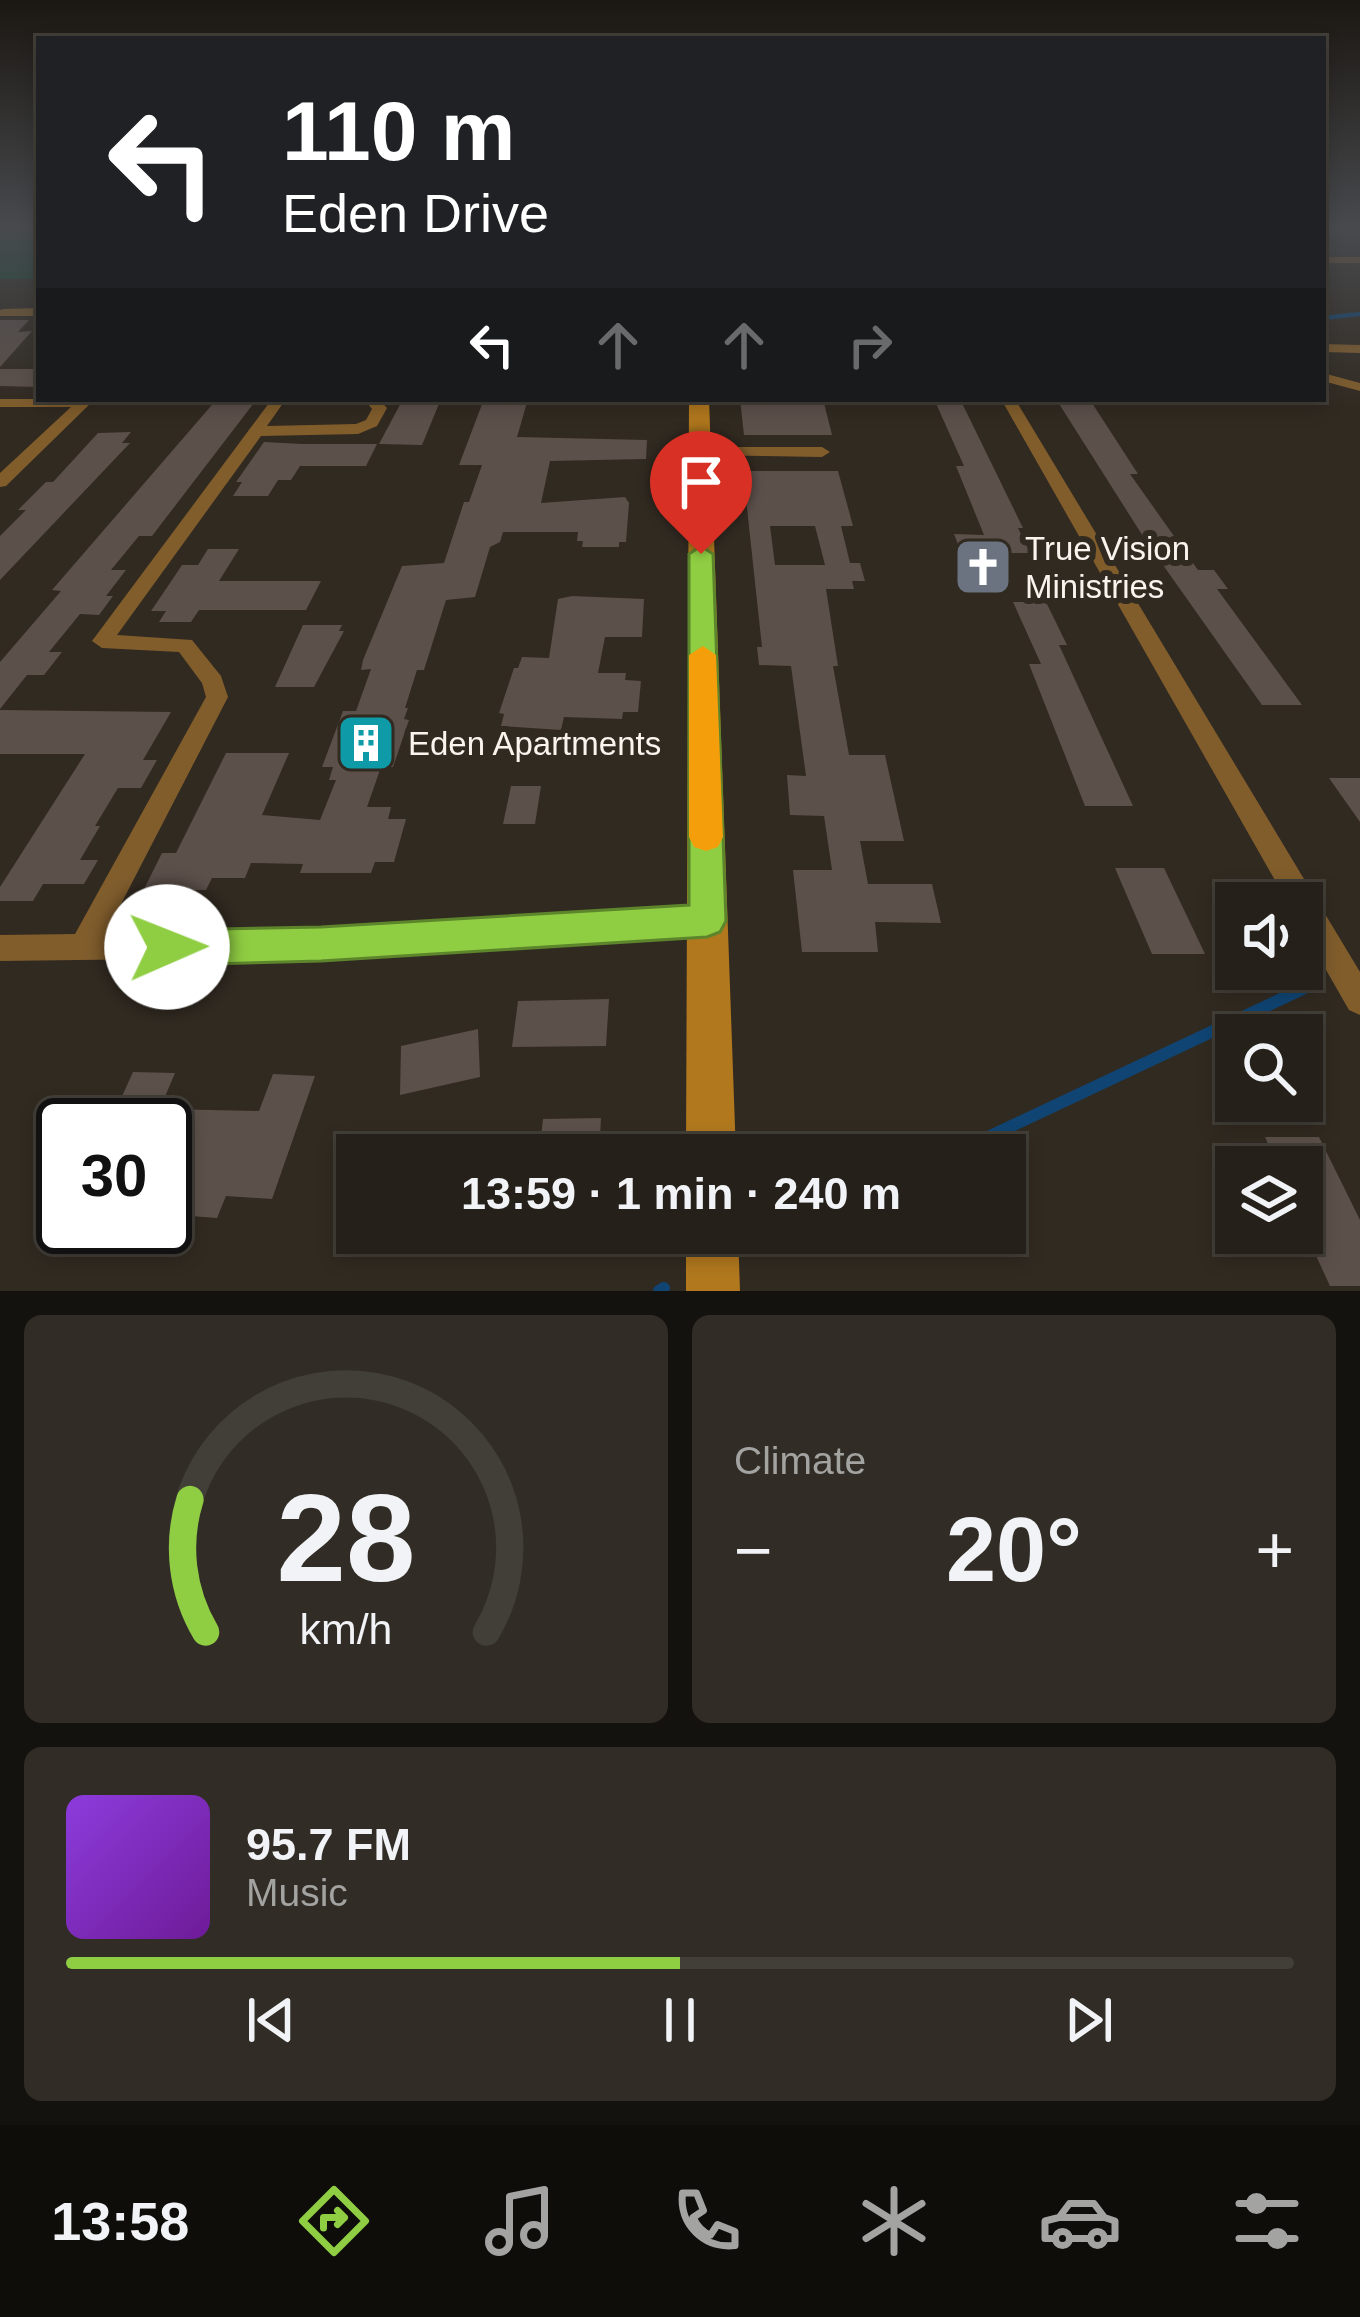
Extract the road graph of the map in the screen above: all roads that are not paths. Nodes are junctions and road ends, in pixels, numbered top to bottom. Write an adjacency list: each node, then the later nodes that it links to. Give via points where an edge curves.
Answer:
1 (36, 312): 2 (street)
2 (4, 313)
3 (1326, 348): 4 (street)
4 (1360, 349)
5 (1326, 378): 6 (street)
6 (1360, 387)
7 (43, 402): 13 (street)
8 (85, 402): 17 (street)
9 (277, 402): 14 (street)
10 (375, 402): 14 (street, via 381,406 362,428)
11 (699, 402): 15 (street)
12 (1010, 402): 21 (street)
13 (0, 403)
14 (256, 430): 20 (street, via 101,641 185,645 217,697)
15 (700, 452): 16 (street); 18 (street)
16 (822, 452)
17 (0, 482)
18 (707, 921): 20 (street, via 321,944); 22 (street)
19 (0, 948): 20 (street)
20 (82, 948)
21 (1360, 1000)
22 (711, 1134)
23 (712, 1254): 24 (street)
24 (713, 1291)

